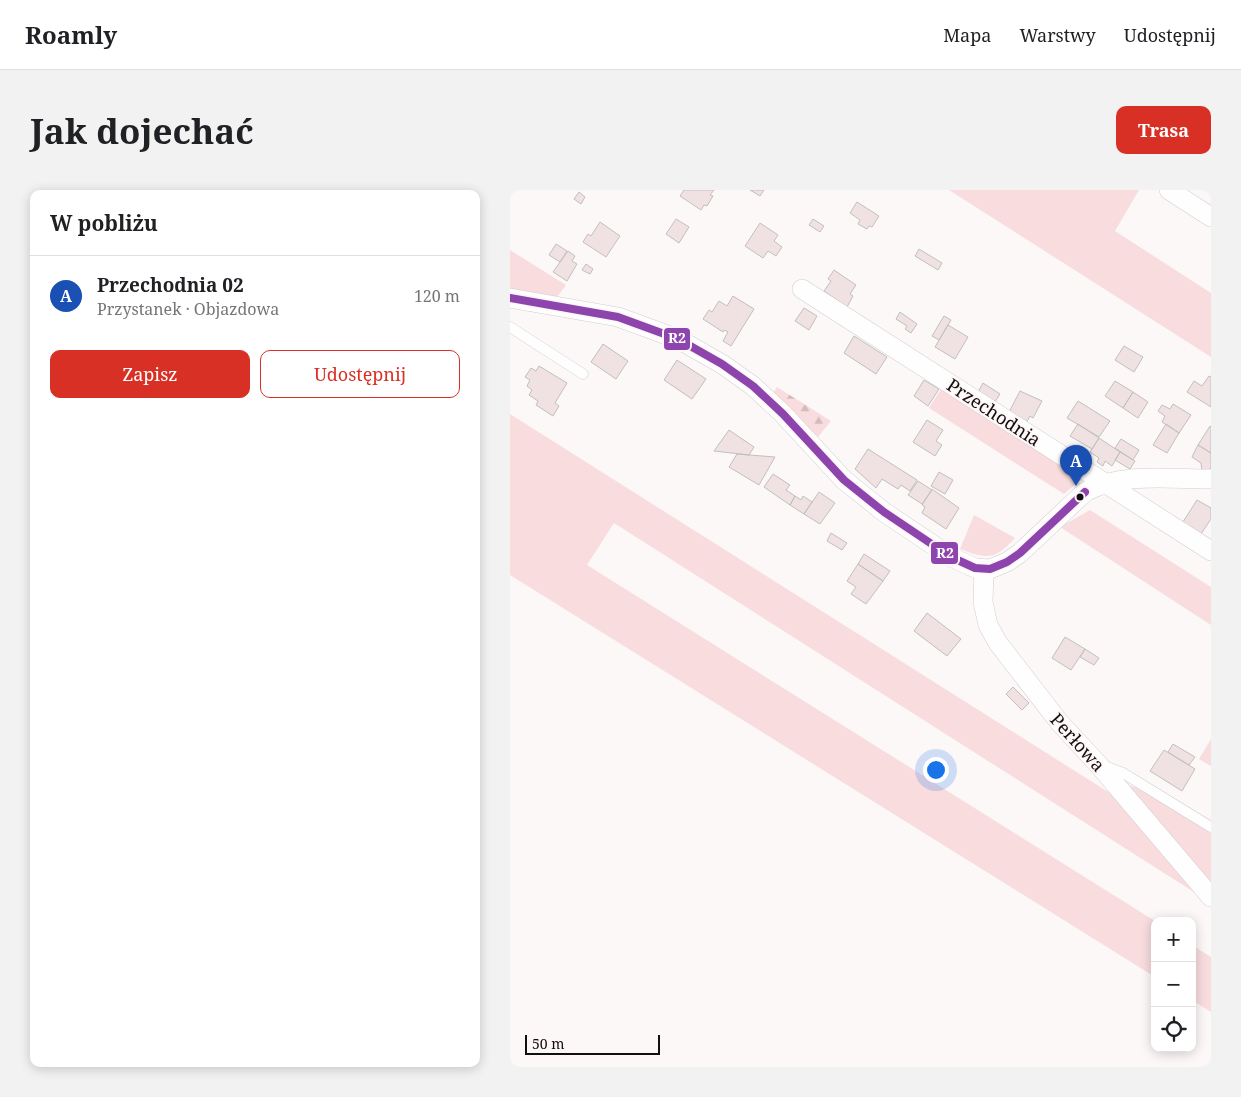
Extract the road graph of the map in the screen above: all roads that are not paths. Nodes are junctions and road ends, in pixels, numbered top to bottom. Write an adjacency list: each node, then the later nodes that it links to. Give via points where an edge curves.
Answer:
1 (1169, 190): 2 (street)
2 (1211, 217)
3 (802, 289): 8 (street, Przechodnia)
4 (510, 298): 10 (street, via 618,317 678,339 722,364 753,386 844,480 884,512 951,557)
5 (510, 327): 6 (lane)
6 (583, 374)
7 (1211, 479): 8 (street, via 1141,479)
8 (1104, 484): 9 (street, Przechodnia); 10 (street, via 1085,492 1020,553 997,567)
9 (1211, 552)
10 (984, 569): 11 (street, Perłowa, via 983,602 988,625 998,643 1059,722)
11 (1098, 764): 12 (lane, via 1123,773); 13 (street, Perłowa)
12 (1211, 827)
13 (1211, 897)

